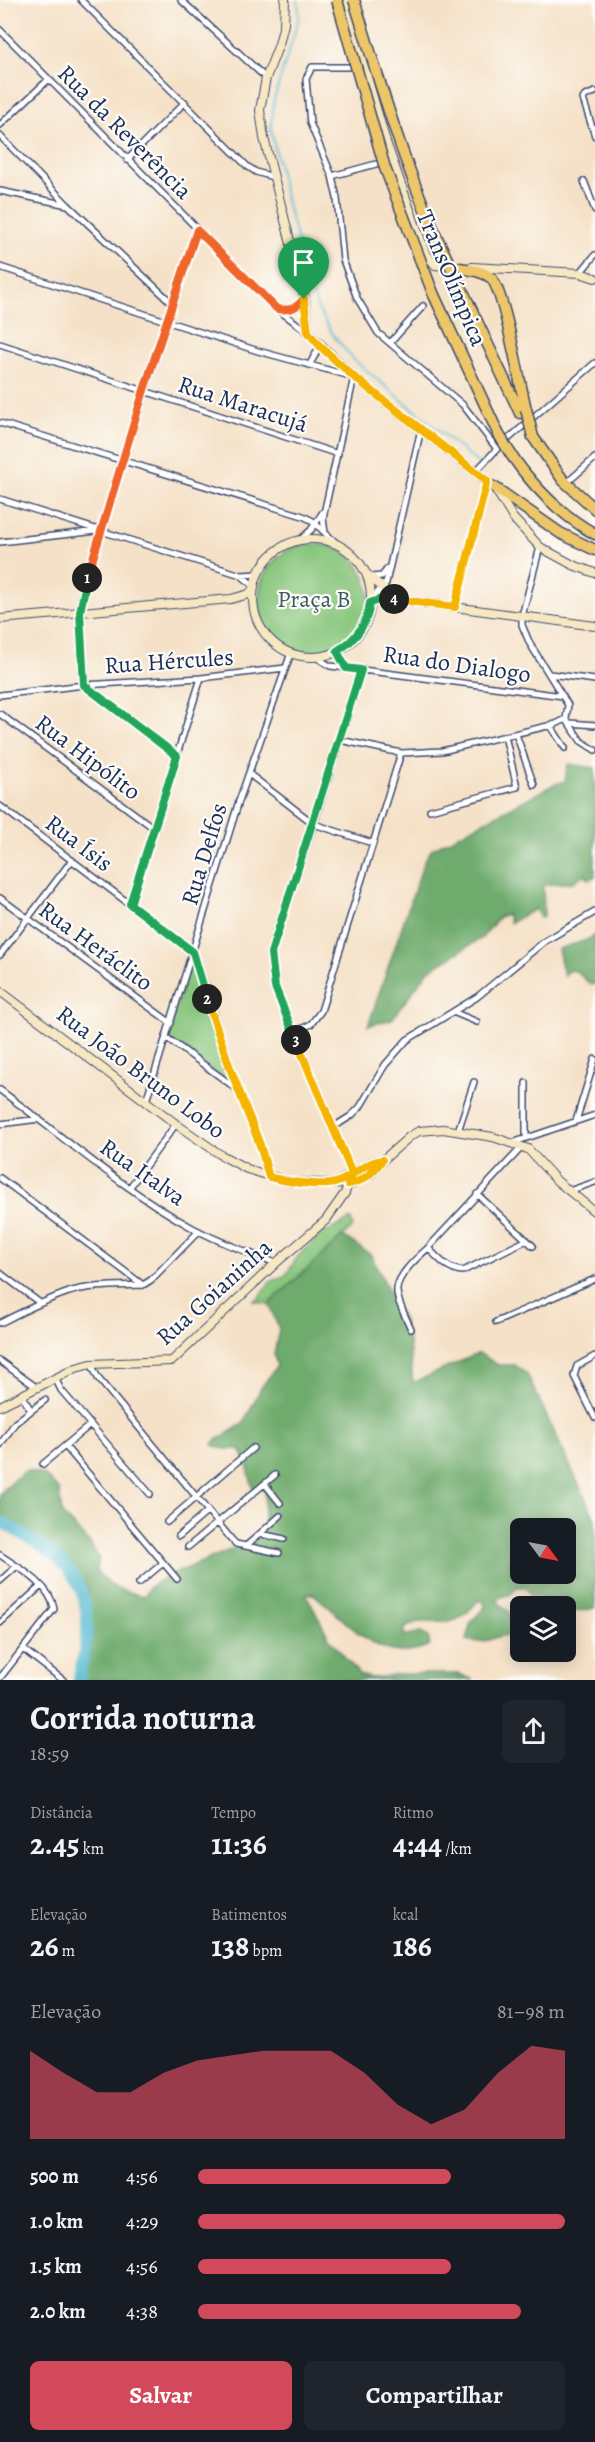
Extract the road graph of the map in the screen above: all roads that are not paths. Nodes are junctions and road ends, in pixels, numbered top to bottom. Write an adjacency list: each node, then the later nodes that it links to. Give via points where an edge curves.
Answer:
1 (81, 0): 12 (street)
2 (181, 0): 9 (street)
3 (285, 0): 9 (street, via 282,34)
4 (337, 0): 63 (highway, TransOlímpica, bridge, via 386,168 433,293 498,433 545,498)
5 (345, 0): 8 (street)
6 (354, 0): 43 (highway, TransOlímpica, bridge, via 406,166)
7 (0, 30): 10 (street, Rua da Reverência)
8 (364, 67): 18 (street, via 315,66 307,75 310,123); 27 (street, via 425,252 435,265)
9 (266, 78): 19 (street, via 260,110)
10 (48, 80): 13 (street); 16 (street, Rua da Reverência)
11 (595, 92): 15 (street, via 585,96 583,102)
12 (185, 102): 16 (street); 19 (street, via 247,166)
13 (0, 125)
14 (0, 136): 22 (street)
15 (595, 136)
16 (127, 160): 24 (street, Rua da Reverência)
17 (376, 164): 18 (street)
18 (332, 176): 36 (street, via 344,268 369,320)
19 (273, 177): 30 (street)
20 (584, 181): 23 (street)
21 (0, 191): 22 (street)
22 (68, 205): 31 (street)
23 (595, 210)
24 (197, 230): 31 (street); 33 (street, Rua da Reverência)
25 (595, 255): 28 (street)
26 (0, 267): 34 (street)
27 (454, 267): 28 (street); 43 (highway, via 489,276 495,283)
28 (580, 273): 29 (street)
29 (595, 278)
30 (304, 299): 33 (street, via 289,310); 35 (street)
31 (173, 304): 34 (street)
32 (423, 306): 36 (street)
33 (277, 309): 35 (street, Rua da Reverência)
34 (168, 322): 40 (street); 42 (street)
35 (308, 332): 38 (street)
36 (390, 343): 46 (street, via 462,405)
37 (0, 344): 42 (street, Rua Maracujá)
38 (320, 346): 40 (street); 41 (street)
39 (595, 363): 46 (street)
40 (310, 364): 41 (street)
41 (354, 377): 45 (street); 47 (street)
42 (144, 390): 47 (street, Rua Maracujá); 49 (street)
43 (523, 411): 56 (highway, TransOlímpica, bridge, via 535,441 563,480)
44 (0, 423): 49 (street)
45 (421, 429): 50 (street); 69 (street)
46 (497, 449): 50 (street)
47 (338, 453): 57 (street)
48 (595, 458): 52 (street)
49 (122, 461): 58 (street); 61 (street)
50 (476, 471): 53 (street)
51 (563, 472): 52 (street)
52 (570, 480): 55 (street)
53 (491, 484): 67 (street, via 513,518); 68 (highway, via 560,533); 79 (street)
54 (0, 499): 61 (street)
55 (595, 504)
56 (595, 509)
57 (324, 510): 59 (street); 62 (street)
58 (300, 516): 59 (street); 60 (street)
59 (316, 524): 60 (street); 62 (street)
60 (311, 530): 64 (street)
61 (100, 531): 65 (street); 73 (street); 81 (street)
62 (325, 533): 66 (street)
63 (595, 534)
64 (300, 540): 66 (street, via 317,539); 71 (street, via 275,552)
65 (0, 542)
66 (341, 547): 72 (street)
67 (540, 547): 70 (street); 82 (street)
68 (595, 550)
69 (389, 567): 72 (street, via 382,576); 75 (street)
70 (595, 573)
71 (258, 574): 73 (street); 74 (street)
72 (367, 574): 75 (street); 78 (street)
73 (241, 575): 74 (street)
74 (254, 588): 76 (street, via 249,594); 80 (street)
75 (382, 589): 77 (street); 78 (street)
76 (231, 599): 80 (street); 81 (street)
77 (395, 599): 78 (street); 79 (street)
78 (370, 602): 85 (street, via 360,632)
79 (455, 607): 82 (street)
80 (254, 608): 86 (street, via 264,633)
81 (80, 612): 83 (street); 96 (street)
82 (522, 616): 84 (street); 92 (street, via 525,633)
83 (0, 619)
84 (595, 626)
85 (337, 651): 87 (street); 89 (street, Rua do Dialogo)
86 (291, 654): 87 (street); 88 (street, Rua Delfos)
87 (316, 657): 89 (street, Rua do Dialogo, via 330,666)
88 (285, 668): 91 (street, Rua Hércules); 94 (street, Rua Delfos)
89 (346, 668): 90 (street, Rua do Dialogo)
90 (361, 670): 98 (street, Rua do Dialogo); 105 (street)
91 (269, 671): 93 (street, Rua Hércules); 94 (street, Rua Hércules)
92 (550, 674): 95 (street); 98 (street)
93 (201, 678): 96 (street, Rua Hércules); 109 (street)
94 (282, 678): 110 (street, Rua Delfos)
95 (595, 680)
96 (84, 685): 97 (street, Rua Hércules); 109 (street)
97 (0, 695)
98 (563, 696): 100 (street, via 569,710)
99 (0, 714): 115 (street, Rua Hipólito)
100 (568, 721): 101 (street); 102 (street); 107 (street, via 581,741)
101 (550, 725): 103 (street); 106 (street)
102 (595, 725)
103 (516, 734): 104 (street); 111 (street)
104 (505, 736): 108 (street, via 442,751); 113 (street, via 517,787)
105 (340, 740): 108 (street); 114 (street)
106 (565, 748)
107 (595, 750)
108 (401, 753): 116 (street)
109 (177, 756): 115 (street)
110 (249, 774): 114 (street); 122 (street, Rua Delfos)
111 (534, 785)
112 (0, 806): 117 (street, Rua Ísis)
113 (430, 810)
114 (314, 824): 116 (street); 128 (street, via 271,953 275,987)
115 (155, 829): 119 (street)
116 (372, 843): 128 (street, via 321,1011 311,1024)
117 (72, 860): 119 (street, Rua Ísis); 121 (street)
118 (0, 898): 121 (street, Rua Heráclito)
119 (130, 904): 122 (street, Rua Ísis)
120 (595, 912): 125 (street, via 545,942)
121 (27, 919): 123 (street); 127 (street, Rua Heráclito)
122 (193, 952): 127 (street, Rua Delfos); 134 (street)
123 (0, 955)
124 (0, 991): 135 (street, Rua João Bruno Lobo)
125 (453, 1012): 126 (street); 141 (street, via 408,1040 385,1065 360,1107)
126 (477, 1022)
127 (171, 1023): 129 (street, Rua Delfos)
128 (294, 1033): 141 (street)
129 (167, 1038): 134 (street); 135 (street, Rua Delfos)
130 (595, 1059): 138 (street)
131 (474, 1082): 142 (street)
132 (526, 1083): 143 (street)
133 (0, 1090): 137 (street, Rua Italva)
134 (239, 1090): 146 (street)
135 (146, 1101): 140 (street, Rua João Bruno Lobo)
136 (595, 1115): 138 (street)
137 (39, 1119): 139 (street); 151 (street, Rua Italva)
138 (576, 1121): 143 (street)
139 (0, 1124)
140 (176, 1124): 146 (street, Rua João Bruno Lobo, via 232,1162); 151 (street)
141 (332, 1128): 145 (street)
142 (458, 1131): 143 (street); 144 (street, via 419,1131)
143 (524, 1142): 152 (street); 153 (street)
144 (382, 1160): 145 (street); 150 (street, via 371,1174)
145 (352, 1173): 149 (street); 150 (street, Rua Goianinha)
146 (269, 1177): 149 (street, Rua João Bruno Lobo, via 290,1182)
147 (0, 1178): 162 (street)
148 (595, 1182): 152 (street)
149 (336, 1183): 150 (street, Rua João Bruno Lobo)
150 (348, 1184): 159 (street, Rua Goianinha, via 326,1220)
151 (130, 1187): 155 (street, Rua Italva)
152 (568, 1191): 154 (street)
153 (477, 1194): 156 (street); 158 (street)
154 (595, 1212)
155 (199, 1231): 159 (street, Rua Italva); 162 (street)
156 (527, 1240): 157 (street); 158 (street, via 463,1271 447,1266)
157 (533, 1246)
158 (429, 1248): 166 (street, via 397,1288)
159 (276, 1263): 169 (street, Rua Goianinha, via 172,1361)
160 (0, 1272): 163 (street)
161 (595, 1279): 164 (street)
162 (143, 1285): 163 (street, via 89,1288)
163 (40, 1303): 165 (street)
164 (496, 1322)
165 (0, 1323)
166 (411, 1329)
167 (595, 1356): 176 (street, via 577,1366 574,1376)
168 (0, 1362): 171 (street)
169 (91, 1364): 170 (street, Rua Goianinha); 185 (street, via 98,1378)
170 (55, 1378): 171 (street, Rua Goianinha); 177 (street)
171 (36, 1387): 172 (street, Rua Goianinha)
172 (21, 1395): 174 (street, Rua Goianinha); 175 (street)
173 (45, 1400): 175 (street)
174 (0, 1406)
175 (31, 1410): 178 (street, via 15,1423)
176 (595, 1418)
177 (90, 1425): 179 (street); 184 (street)
178 (0, 1445)
179 (65, 1446): 181 (street); 198 (street)
180 (253, 1448): 185 (street)
181 (43, 1464)
182 (275, 1475): 183 (street)
183 (265, 1484): 186 (street); 190 (street)
184 (150, 1494)
185 (196, 1497): 187 (street); 189 (street)
186 (280, 1503)
187 (208, 1511): 190 (street); 192 (street)
188 (280, 1516): 191 (street)
189 (167, 1521)
190 (218, 1523): 194 (street, via 232,1540); 195 (street)
191 (261, 1534): 193 (street); 194 (street)
192 (179, 1536)
193 (284, 1539)
194 (246, 1546): 196 (street)
195 (188, 1547)
196 (279, 1553)
197 (0, 1555): 199 (street)
198 (163, 1563): 200 (street); 202 (street)
199 (17, 1566): 201 (street); 203 (street)
200 (177, 1579)
201 (0, 1581)
202 (139, 1583)
203 (40, 1586): 204 (street); 205 (street, via 54,1609)
204 (0, 1623)
205 (23, 1649): 206 (street); 207 (street)
206 (0, 1678)
207 (63, 1680)

